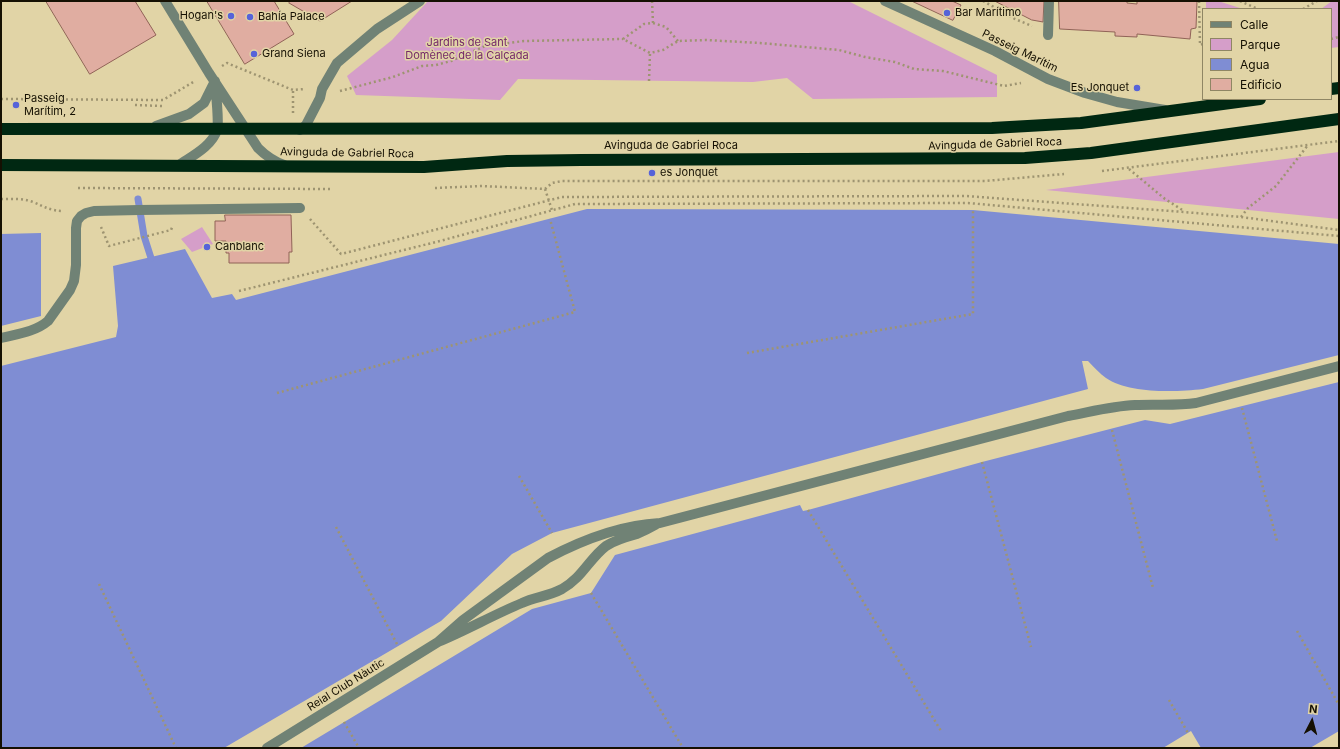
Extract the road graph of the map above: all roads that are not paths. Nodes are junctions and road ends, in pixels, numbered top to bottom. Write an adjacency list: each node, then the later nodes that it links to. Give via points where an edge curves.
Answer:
1 (165, 1): 6 (street)
2 (420, 1): 14 (street, via 377,29 337,63 306,125)
3 (885, 1): 8 (street, Passeig Marítim, via 995,50 1048,79 1117,102)
4 (1049, 1): 5 (street)
5 (1048, 32)
6 (215, 81): 11 (street, via 204,103 189,114); 12 (street); 13 (street)
7 (1253, 100): 8 (highway, Avinguda de Gabriel Roca)
8 (1173, 111): 14 (highway, Avinguda de Gabriel Roca, via 1081,123 992,128)
9 (1339, 119): 17 (highway, Avinguda de Gabriel Roca, via 1091,153 1025,158 600,159 507,161 424,167)
10 (1, 129): 11 (highway, Avinguda de Gabriel Roca)
11 (147, 129): 12 (highway, Avinguda de Gabriel Roca)
12 (218, 129): 13 (highway, Avinguda de Gabriel Roca); 16 (street, via 211,141)
13 (246, 129): 14 (highway, Avinguda de Gabriel Roca); 17 (street, via 265,155)
14 (300, 130)
15 (1, 165): 16 (highway, Avinguda de Gabriel Roca)
16 (179, 166): 17 (highway, Avinguda de Gabriel Roca)
17 (286, 166)
18 (300, 208): 19 (street, via 86,213 77,221 76,265 70,290 48,322 38,328)
19 (1, 338)
20 (1339, 366): 21 (street, via 1196,403 1174,406 1134,405 1068,416)
21 (660, 522): 22 (street, via 607,546 579,576 562,589 491,616); 22 (street, via 619,529 586,540 548,558 463,620)
22 (438, 642): 23 (street, Reial Club Nàutic)
23 (267, 748)

